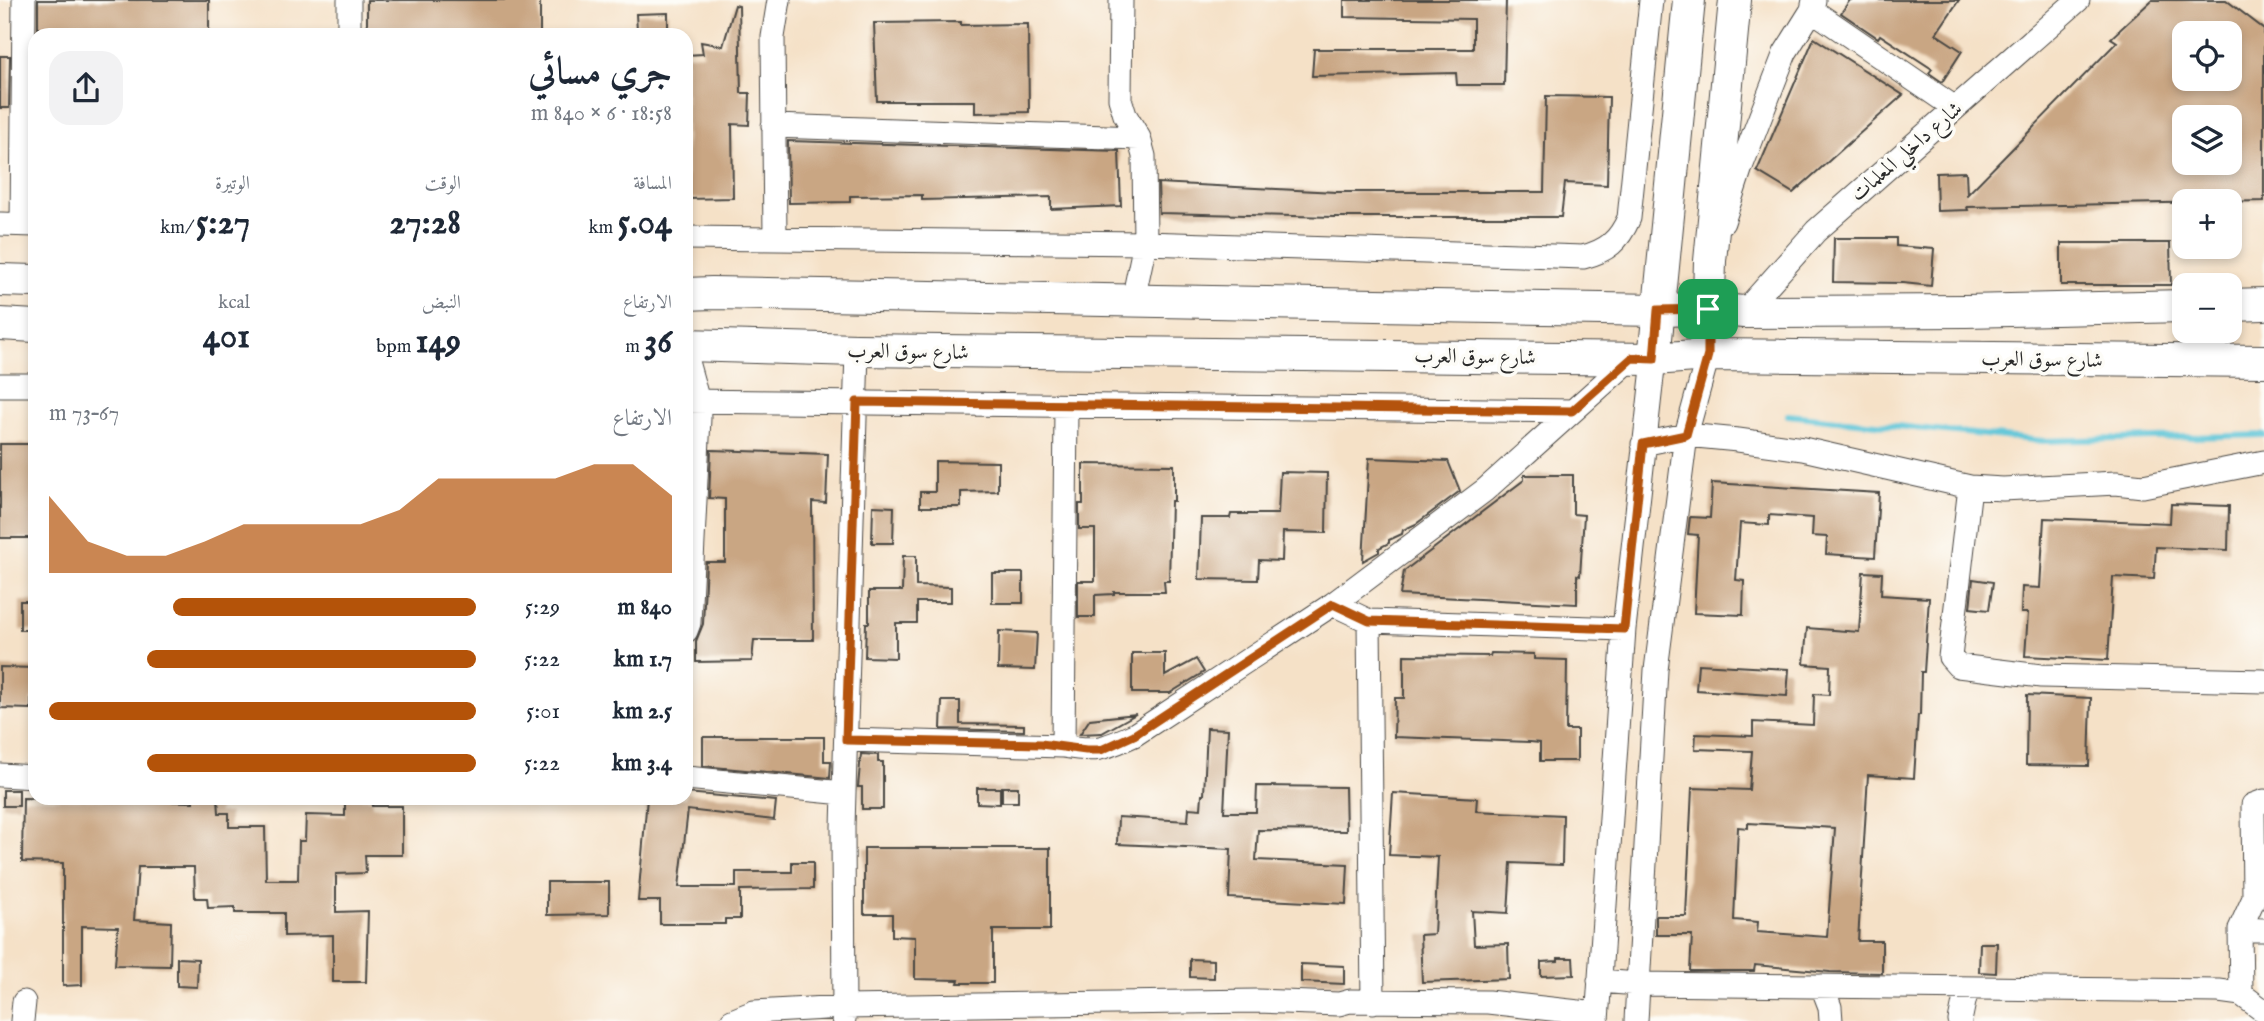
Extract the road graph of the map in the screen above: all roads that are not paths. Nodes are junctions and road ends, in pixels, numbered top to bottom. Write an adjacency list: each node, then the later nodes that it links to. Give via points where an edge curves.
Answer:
1 (24, 0): 14 (street)
2 (349, 0): 10 (street)
3 (779, 0): 12 (street, via 773,37)
4 (1121, 0): 13 (street, via 1120,99)
5 (1651, 0): 17 (street, via 1629,218 1623,233 1598,253 1583,257)
6 (1689, 0): 27 (main road)
7 (1735, 0): 18 (main road)
8 (2074, 1): 11 (street, شارع داخلي المعلمات)
9 (1813, 5): 11 (street); 18 (street, via 1785,53)
10 (349, 28)
11 (1955, 108): 28 (street, شارع داخلي المعلمات, via 1816,231)
12 (773, 126): 13 (street); 16 (street)
13 (1139, 138): 17 (street, via 1144,156)
14 (19, 224)
15 (693, 238): 16 (street)
16 (775, 238): 17 (street)
17 (1145, 243): 22 (street)
18 (1710, 261): 26 (main road)
19 (0, 280): 20 (main road)
20 (28, 281)
21 (693, 294): 22 (main road)
22 (1133, 300): 27 (main road)
23 (2264, 304): 24 (main road)
24 (2242, 305)
25 (2172, 306): 28 (main road)
26 (1708, 309): 27 (main road); 28 (main road); 33 (main road)
27 (1658, 310): 34 (main road)
28 (1744, 312)
29 (0, 324): 30 (main road)
30 (28, 326)
31 (693, 345): 32 (main road, شارع سوق العرب)
32 (857, 350): 34 (main road, شارع سوق العرب); 39 (street)
33 (1708, 355): 34 (main road, شارع سوق العرب); 35 (main road, شارع سوق العرب); 42 (street)
34 (1643, 358): 41 (street); 43 (street)
35 (2264, 361)
36 (0, 385): 37 (street)
37 (28, 386)
38 (693, 401): 39 (street)
39 (857, 402): 40 (street); 50 (street)
40 (1066, 406): 41 (street); 51 (street)
41 (1572, 411): 46 (street, via 1485,490)
42 (1686, 435): 43 (street); 45 (street, via 1803,449); 60 (street, via 1656,670)
43 (1643, 444): 48 (street)
44 (2264, 462): 45 (street, via 2143,486)
45 (1970, 487): 49 (street, via 1950,657 1958,666 2041,676)
46 (1333, 604): 47 (street); 51 (street, via 1134,735 1101,750)
47 (1369, 621): 48 (street); 64 (street)
48 (1624, 629): 59 (street)
49 (2264, 681)
50 (846, 740): 51 (street); 55 (street)
51 (1063, 746)
52 (0, 775): 53 (street)
53 (28, 777)
54 (693, 779): 55 (street)
55 (844, 793): 67 (street)
56 (2264, 801): 57 (street, via 2253,806 2254,898)
57 (2241, 929): 58 (street); 63 (street)
58 (2264, 930)
59 (1599, 981): 60 (street); 68 (street)
60 (1639, 984): 61 (street); 70 (street)
61 (1822, 986): 62 (street); 71 (street)
62 (1967, 988): 63 (street, via 2219,990); 72 (street)
63 (2241, 994): 66 (street)
64 (1373, 1002): 65 (street); 68 (street, via 1488,1002)
65 (1257, 1011): 67 (street)
66 (2263, 1011)
67 (844, 1014): 69 (street, via 754,1012)
68 (1597, 1018)
69 (732, 1021)
70 (1636, 1021)
71 (1831, 1021)
72 (1960, 1021)

